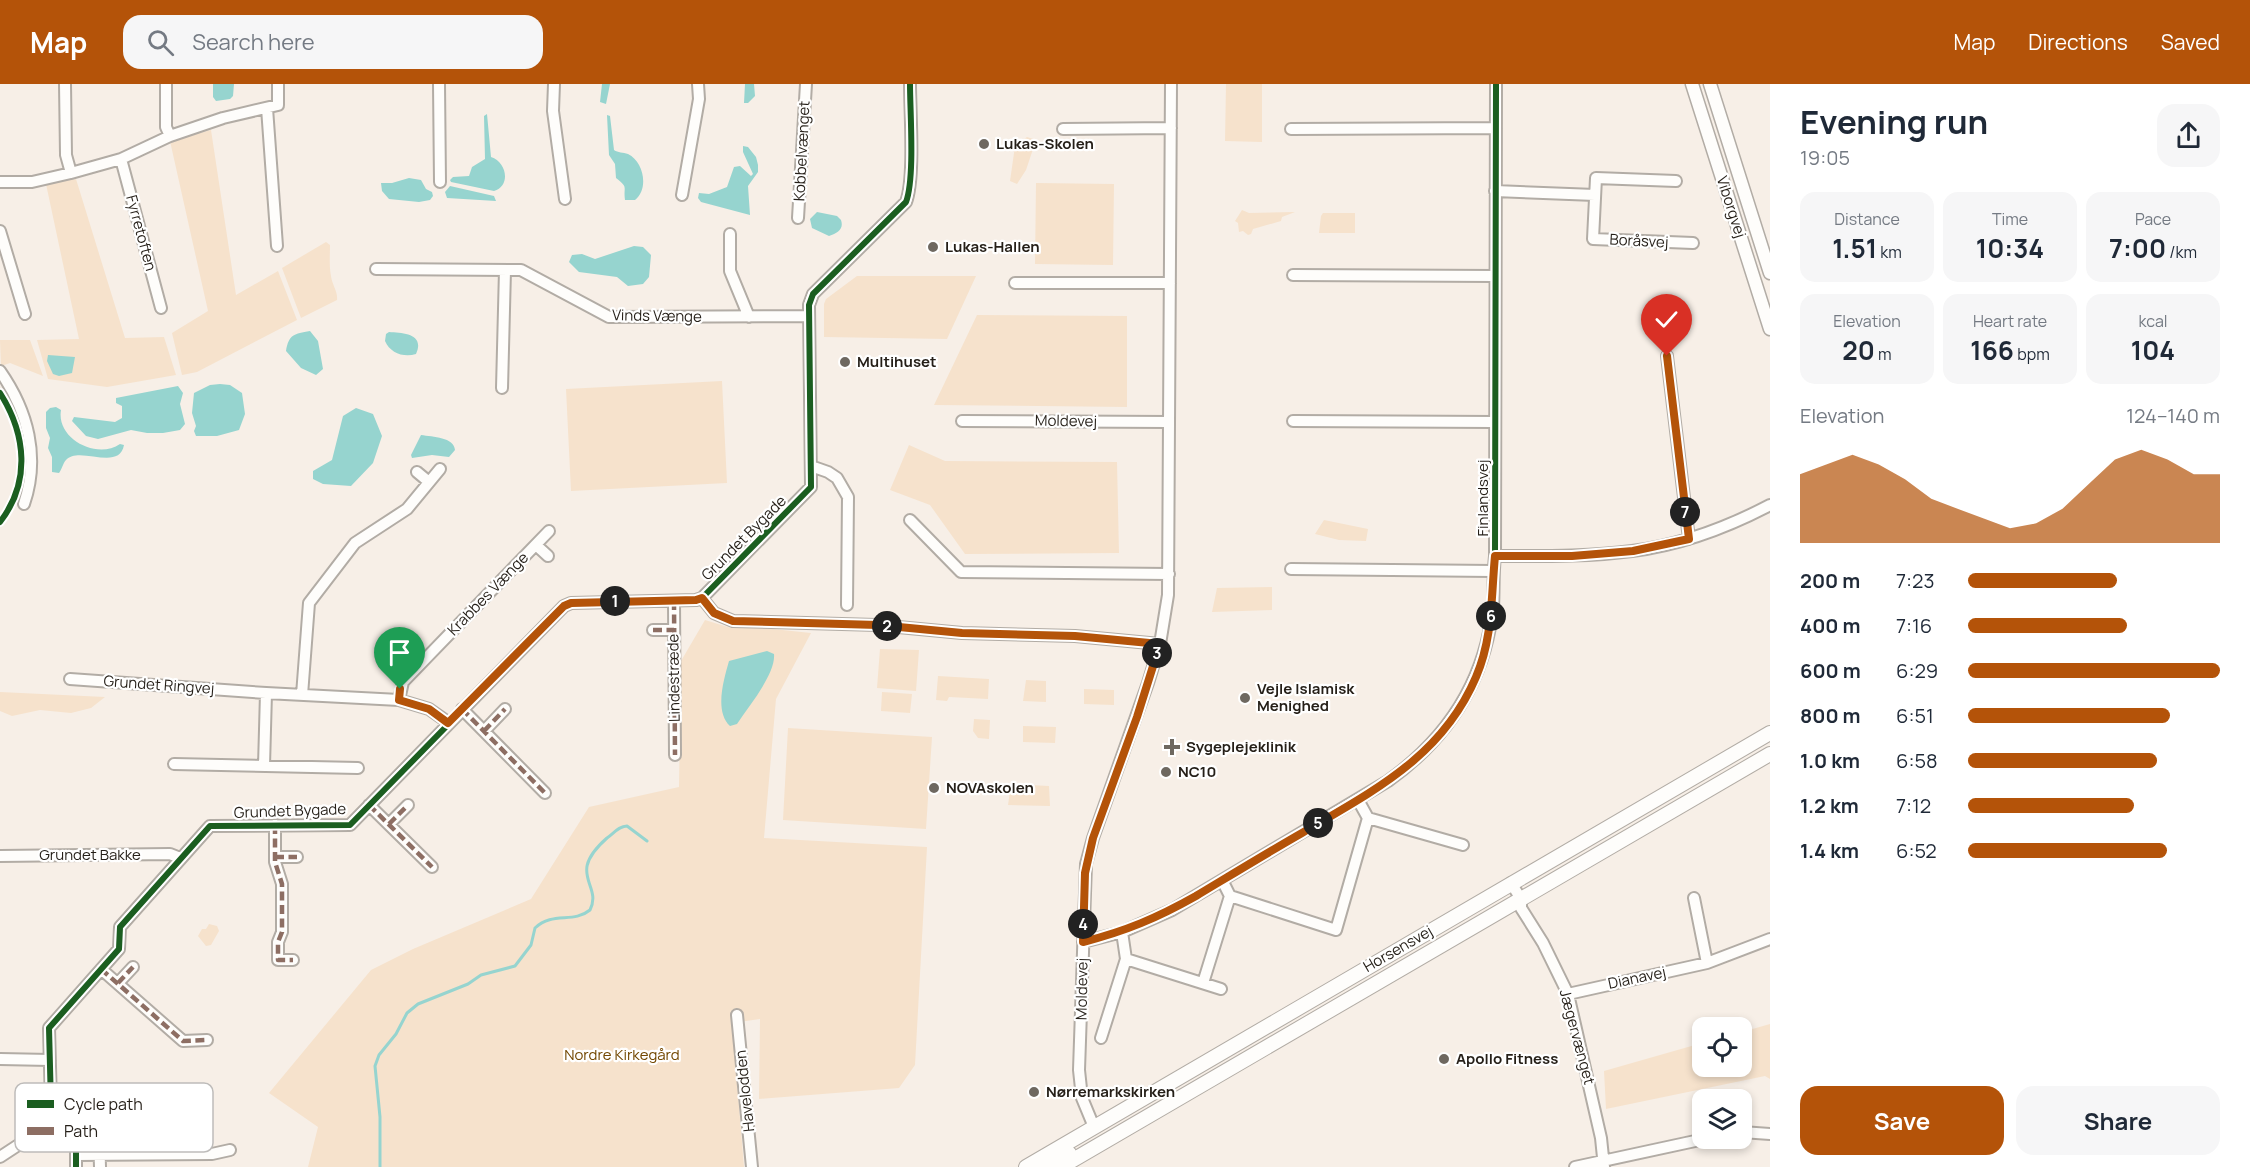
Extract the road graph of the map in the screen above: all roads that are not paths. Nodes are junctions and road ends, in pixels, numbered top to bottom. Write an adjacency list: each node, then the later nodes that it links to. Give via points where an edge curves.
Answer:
1 (65, 84): 20 (street)
2 (166, 84): 18 (street, via 166,127)
3 (278, 84): 13 (street, via 279,105)
4 (439, 84): 23 (street)
5 (555, 84): 27 (street, via 553,111)
6 (698, 84): 25 (street, via 699,99)
7 (806, 84): 28 (street, Kobbelvænget)
8 (910, 84): 42 (street, Grundet Bygade, via 910,175 906,202 813,294)
9 (1171, 84): 14 (street, Moldevej)
10 (1496, 84): 15 (street, Finlandsvej)
11 (1692, 84): 44 (street, Viborgvej)
12 (1710, 84): 35 (street, Viborgvej)
13 (267, 108): 18 (street); 32 (street)
14 (1171, 128): 16 (street); 39 (street, Moldevej)
15 (1496, 128): 17 (street); 24 (street, Finlandsvej)
16 (1064, 129)
17 (1291, 129)
18 (170, 136): 19 (street)
19 (121, 159): 20 (street); 40 (street, Fyrretoften)
20 (70, 173): 22 (street, via 32,182)
21 (1676, 181): 26 (street, via 1596,178)
22 (0, 182)
23 (440, 182)
24 (1496, 190): 26 (street); 37 (street, Finlandsvej)
25 (682, 195)
26 (1595, 195): 31 (street, Boråsvej, via 1593,239)
27 (566, 199)
28 (798, 218)
29 (0, 231): 41 (street)
30 (730, 234): 43 (street, via 730,271)
31 (1693, 243)
32 (277, 246)
33 (376, 269): 34 (street, Vinds Vænge)
34 (505, 270): 43 (street, Vinds Vænge, via 530,274 609,317); 47 (street)
35 (1770, 273)
36 (1293, 275): 37 (street)
37 (1495, 276): 51 (street, Finlandsvej)
38 (1015, 282): 39 (street)
39 (1170, 283): 50 (street, Moldevej)
40 (161, 308)
41 (25, 314)
42 (809, 316): 43 (street, Vinds Vænge); 52 (street, Grundet Bygade)
43 (748, 317)
44 (1770, 329)
45 (1667, 356): 60 (street)
46 (0, 371): 56 (street, via 28,426 31,470)
47 (502, 388)
48 (962, 421): 50 (street, Moldevej)
49 (1293, 421): 51 (street)
50 (1169, 422): 66 (street, Moldevej)
51 (1494, 422): 63 (street, Finlandsvej)
52 (811, 466): 67 (street, Grundet Bygade, via 811,487); 69 (street, via 837,478 848,497)
53 (440, 469): 55 (street)
54 (417, 472): 55 (street)
55 (429, 482): 75 (street, via 407,509 355,543 309,603)
56 (24, 504)
57 (1770, 505): 60 (street)
58 (910, 520): 66 (street, via 961,572)
59 (549, 531): 61 (street, Krabbes Vænge)
60 (1689, 539): 63 (street, via 1633,551)
61 (536, 545): 62 (street, Krabbes Vænge); 76 (street, Krabbes Vænge, via 403,682)
62 (548, 556)
63 (1495, 556): 65 (street, Finlandsvej)
64 (1291, 569): 65 (street)
65 (1493, 571): 90 (street, Finlandsvej, via 1487,644 1476,678 1450,724 1413,763)
66 (1169, 574): 72 (street, Moldevej)
67 (702, 598): 68 (street, Grundet Bygade); 72 (street, via 714,613 733,621 878,625)
68 (674, 601): 71 (street, Lindestræde); 77 (street, Grundet Bygade, via 564,606)
69 (847, 605)
70 (653, 630): 71 (street)
71 (674, 630): 84 (street, Lindestræde)
72 (1160, 644): 110 (street, Moldevej, via 1093,838 1085,873)
73 (70, 679): 74 (street, Grundet Ringvej)
74 (266, 693): 75 (street, Grundet Ringvej); 86 (street)
75 (302, 695): 76 (street, Grundet Ringvej)
76 (399, 700): 79 (street, Grundet Ringvej, via 429,709)
77 (462, 709): 79 (street, Grundet Bygade); 80 (street)
78 (505, 710): 80 (street)
79 (448, 723): 91 (street, Grundet Bygade)
80 (484, 730): 89 (street)
81 (1770, 733): 96 (main road, Horsensvej)
82 (1770, 746): 88 (main road)
83 (1770, 754): 88 (main road, Horsensvej)
84 (675, 755)
85 (174, 764): 86 (street)
86 (264, 766): 87 (street)
87 (358, 768)
88 (1724, 781): 107 (main road, Horsensvej)
89 (545, 793)
90 (1358, 800): 93 (street); 103 (street, Finlandsvej)
91 (369, 805): 94 (street); 95 (street, Grundet Bygade, via 350,825)
92 (408, 805): 94 (street)
93 (1368, 818): 97 (street); 105 (street, via 1336,930)
94 (389, 824): 102 (street)
95 (275, 825): 99 (street); 101 (street, Grundet Bygade, via 210,826)
96 (1602, 830): 104 (main road, Horsensvej); 107 (main road, via 1588,848 1522,886)
97 (1463, 845)
98 (0, 856): 101 (street, Grundet Bakke, via 170,854)
99 (275, 857): 100 (street); 113 (street, via 282,884 278,960)
100 (297, 857)
101 (180, 858): 116 (street, Grundet Bygade, via 120,927 119,949)
102 (432, 867)
103 (1222, 880): 105 (street); 108 (street, Finlandsvej)
104 (1511, 883): 107 (street, Jægervænget); 111 (main road, via 1510,896 1437,939); 128 (main road, Horsensvej)
105 (1230, 896): 117 (street)
106 (1694, 898): 114 (street)
107 (1521, 899): 111 (main road, Horsensvej); 120 (street, Jægervænget, via 1521,908)
108 (1122, 932): 110 (street, Finlandsvej); 112 (street)
109 (1770, 939): 114 (street, Dianavej)
110 (1083, 942): 128 (street, Moldevej, via 1079,1070 1082,1098)
111 (1427, 953): 124 (main road, Horsensvej)
112 (1126, 959): 117 (street); 122 (street)
113 (292, 960)
114 (1707, 963): 120 (street, Dianavej)
115 (133, 967): 118 (street)
116 (101, 969): 118 (street); 126 (street, Grundet Bygade, via 49,1028)
117 (1203, 983): 119 (street)
118 (118, 984): 123 (street, via 183,1041)
119 (1221, 988)
120 (1568, 994): 137 (street, Jægervænget)
121 (737, 1015): 140 (street, Havelodden)
122 (1101, 1038)
123 (207, 1040)
124 (1263, 1049): 128 (main road, via 1229,1061 1115,1126 1102,1130); 143 (main road, Horsensvej)
125 (0, 1059): 126 (street)
126 (50, 1060): 127 (street, Grundet Bygade)
127 (51, 1083)
128 (1094, 1127): 141 (main road, Horsensvej); 142 (main road, via 1086,1143)
129 (1752, 1133): 130 (street)
130 (1770, 1134)
131 (1692, 1142): 137 (street)
132 (15, 1147): 136 (street)
133 (230, 1150): 135 (street, via 212,1154)
134 (76, 1155): 135 (street); 138 (street, Grundet Bygade)
135 (99, 1155): 139 (street)
136 (0, 1157)
137 (1604, 1164): 144 (street)
138 (76, 1167)
139 (100, 1167)
140 (752, 1167)
141 (1026, 1167)
142 (1046, 1167)
143 (1061, 1167)
144 (1575, 1167)

